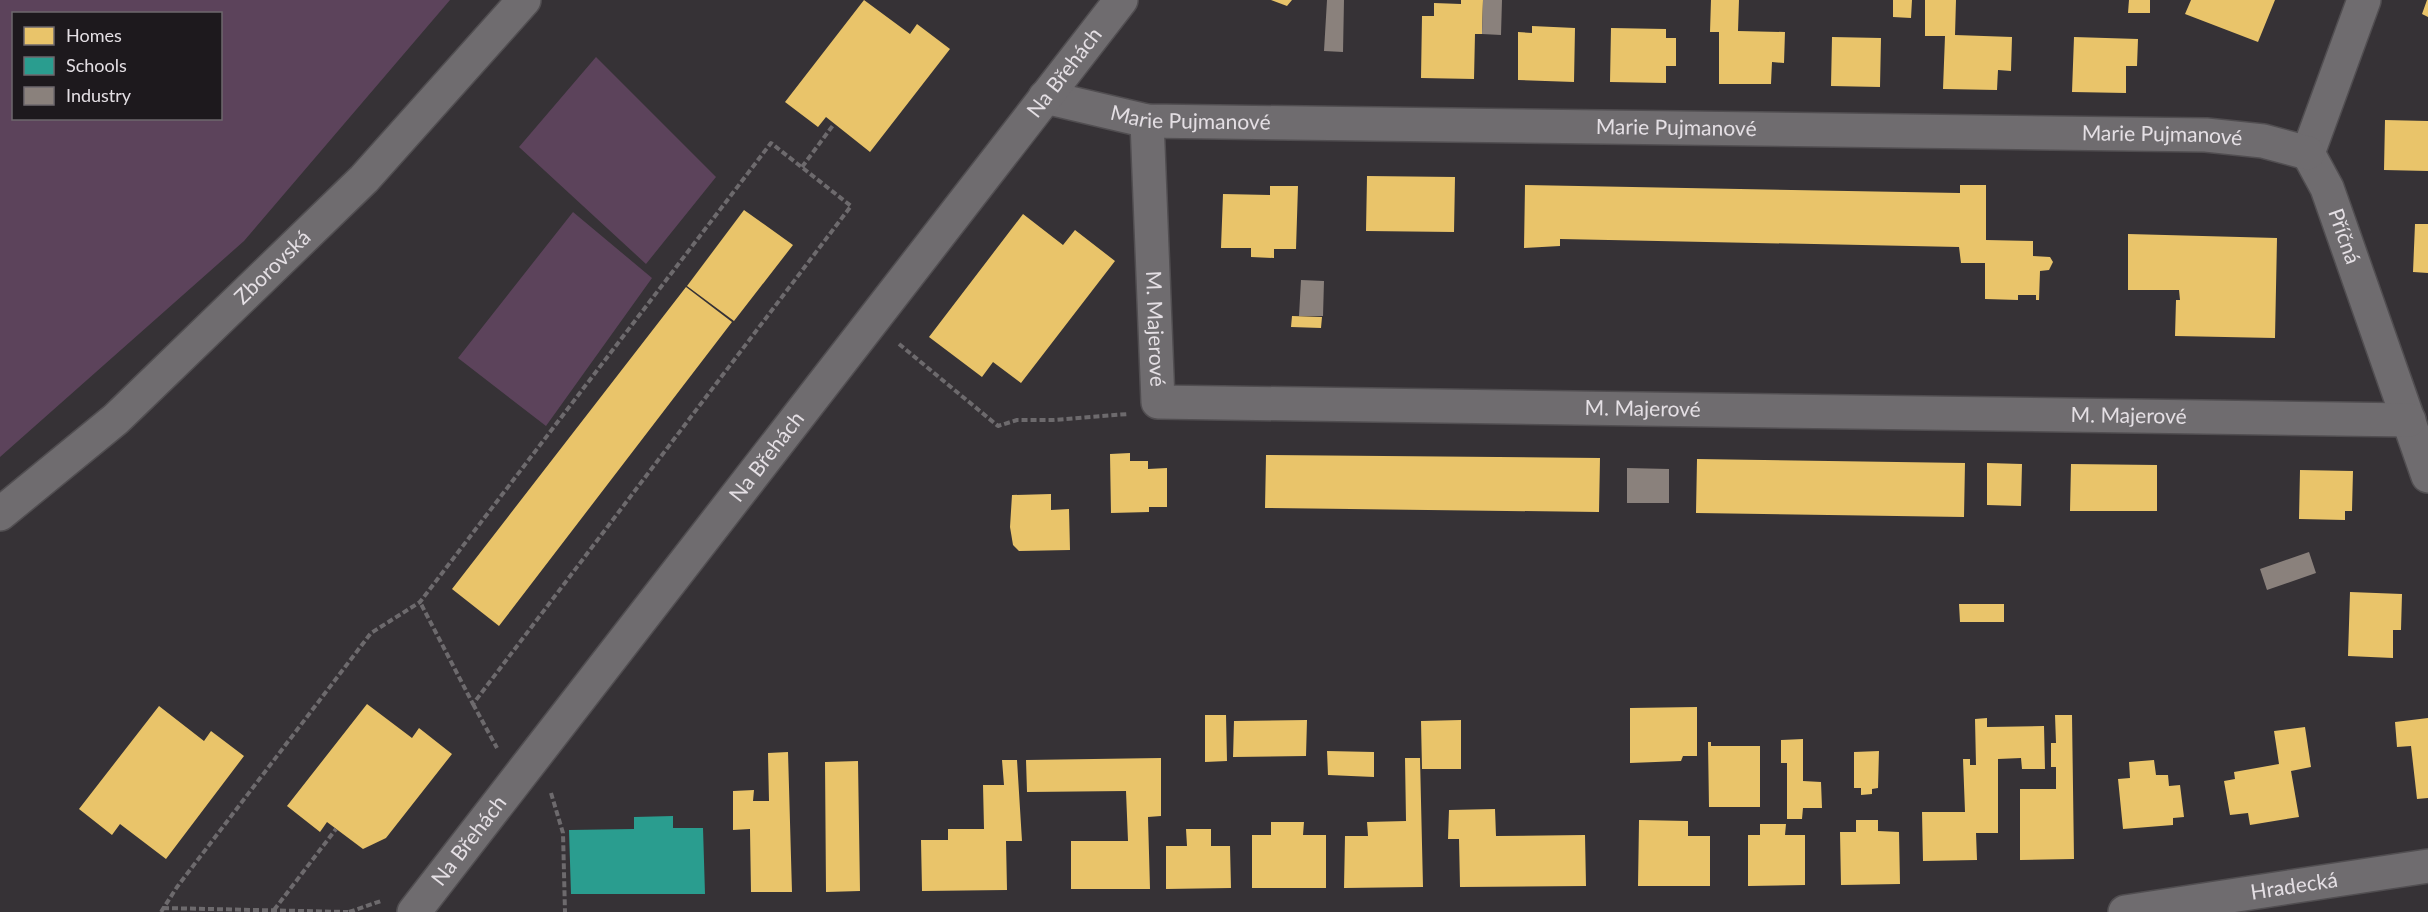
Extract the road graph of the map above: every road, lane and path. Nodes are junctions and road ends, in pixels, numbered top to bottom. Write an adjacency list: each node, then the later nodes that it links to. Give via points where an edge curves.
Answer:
1 (524, 0): 13 (street, Zborovská, via 364,179 116,419)
2 (1120, 0): 4 (street, Na Břehách)
3 (2364, 0): 7 (street)
4 (1045, 97): 5 (street, Marie Pujmanové); 21 (street, Na Břehách)
5 (1148, 121): 7 (street, Marie Pujmanové, via 2206,135 2263,141); 11 (street, M. Majerové, via 1158,402)
6 (834, 124): 8 (path)
7 (2308, 153): 11 (street, Příčná, via 2327,188)
8 (802, 167): 14 (path, via 771,143); 14 (path, via 851,206 473,704)
9 (891, 338): 10 (path, via 998,426 1017,420)
10 (1130, 413)
11 (2409, 420): 12 (street, Příčná)
12 (2428, 476)
13 (0, 514)
14 (420, 602): 18 (path, via 371,633)
15 (549, 787): 22 (path, via 564,833)
16 (336, 829): 19 (path)
17 (2428, 866): 23 (street, Hradecká)
18 (162, 910): 19 (path)
19 (274, 911): 20 (path)
20 (348, 912)
21 (414, 912)
22 (565, 912)
23 (2124, 912)

